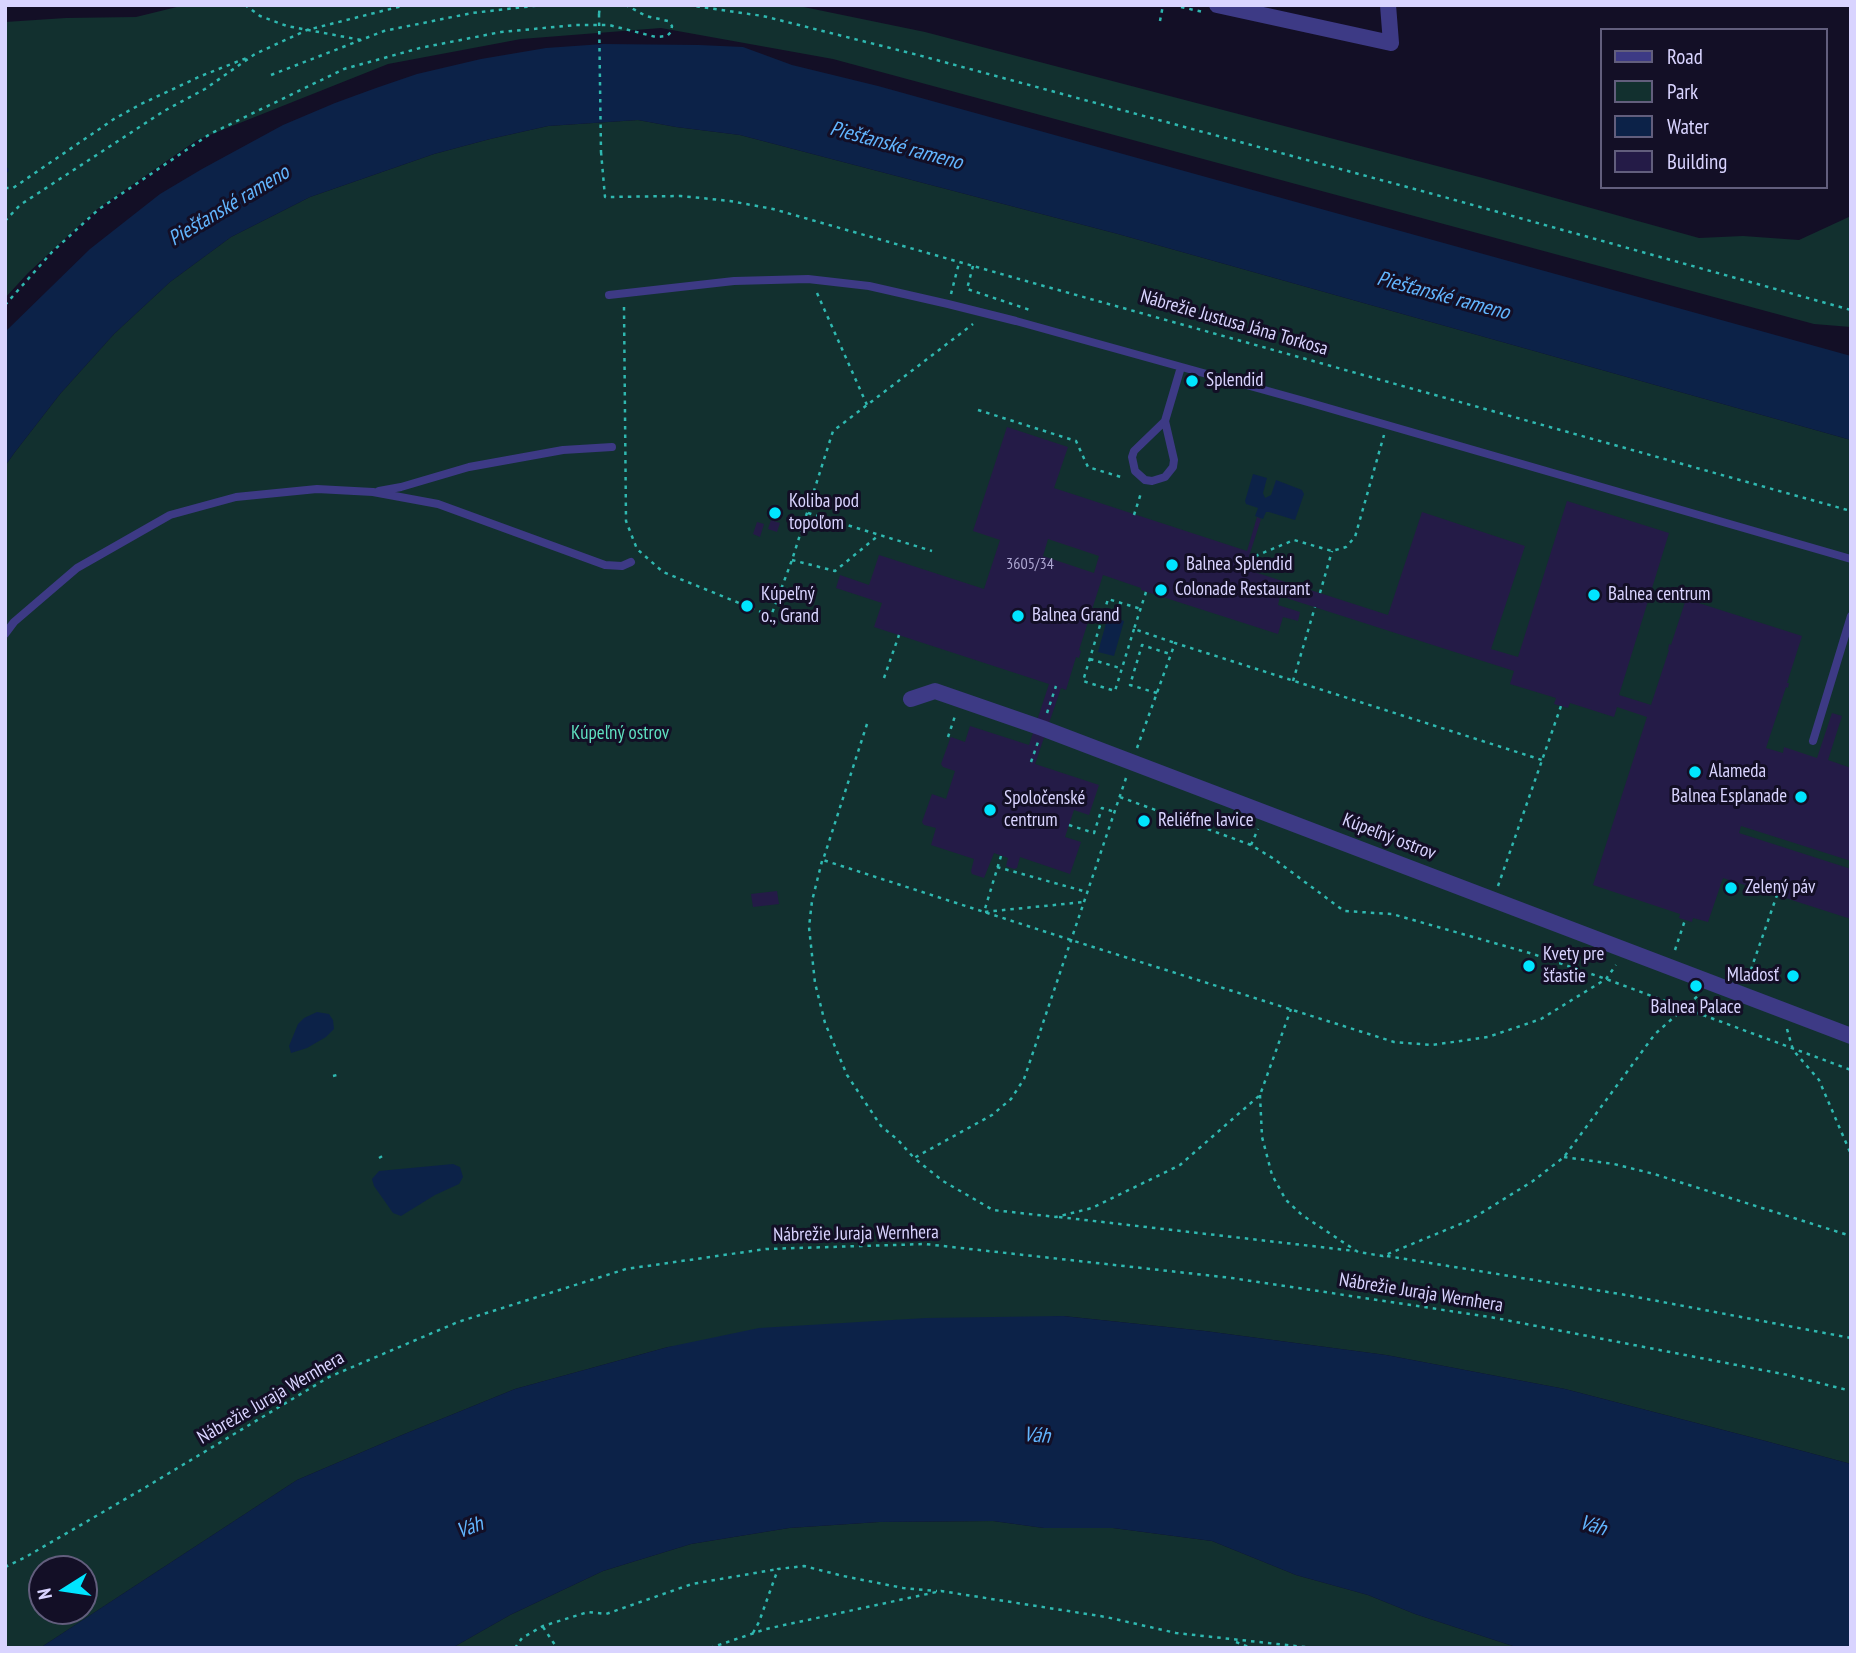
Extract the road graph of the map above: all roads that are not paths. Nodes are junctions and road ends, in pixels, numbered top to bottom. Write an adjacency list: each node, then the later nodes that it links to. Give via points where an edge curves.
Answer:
1 (1217, 5): 2 (street, via 1391,43)
2 (1388, 5)
3 (609, 295): 4 (lane, via 734,281 808,279 869,286)
4 (1181, 367): 5 (lane); 8 (lane)
5 (1165, 421): 5 (lane, via 1173,467 1165,477 1144,482 1135,471 1134,450)
6 (612, 447): 7 (lane, via 563,450 468,467)
7 (373, 492): 9 (lane, via 438,504 606,565); 11 (lane, via 317,489 236,497 170,516 77,568)
8 (1851, 559)
9 (631, 562)
10 (1851, 616): 12 (lane)
11 (5, 634)
12 (1847, 643): 14 (lane)
13 (911, 699): 15 (street, Kúpeľný ostrov, via 935,691 1042,728)
14 (1813, 741)
15 (1851, 1036)

